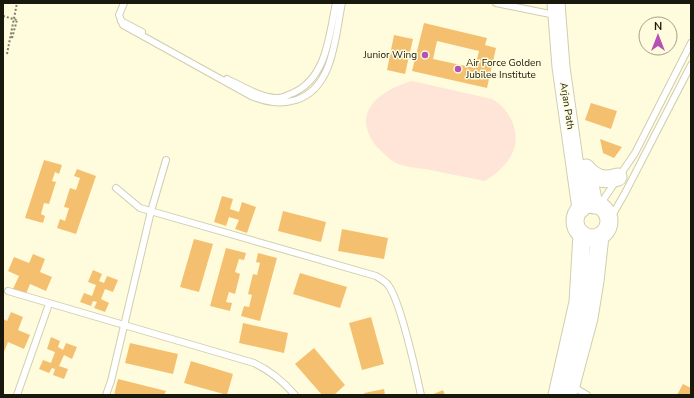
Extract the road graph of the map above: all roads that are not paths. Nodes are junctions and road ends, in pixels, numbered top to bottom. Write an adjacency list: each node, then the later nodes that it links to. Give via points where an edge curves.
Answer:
1 (124, 3): 6 (lane, via 119,15)
2 (336, 3): 6 (lane, via 325,52 315,76 302,89 277,98 237,84)
3 (342, 3): 6 (lane, via 329,61 318,85 301,98 279,103 251,96 125,27)
4 (496, 3): 5 (lane)
5 (560, 7): 10 (main road, Arjan Path, via 572,68); 13 (main road, Arjan Path, via 561,68)
6 (121, 21)
7 (691, 43): 11 (lane, via 634,153)
8 (691, 65): 15 (lane)
9 (166, 160): 14 (lane)
10 (586, 168): 11 (main road, via 599,178); 13 (main road, Arjan Path)
11 (618, 178): 13 (lane)
12 (116, 188): 14 (lane, via 135,204)
13 (591, 207): 15 (main road, via 606,212); 16 (main road, via 576,222 576,227)
14 (151, 211): 20 (lane); 25 (lane, via 376,276 384,281 398,306)
15 (609, 221): 17 (main road, via 607,230)
16 (582, 234): 17 (main road, via 590,238); 21 (main road, via 580,290)
17 (600, 236): 21 (main road, via 589,318)
18 (8, 292): 19 (lane)
19 (49, 304): 20 (lane); 22 (lane)
20 (124, 325): 23 (lane); 24 (lane, via 254,363 273,373)
21 (564, 389): 26 (lane)
22 (17, 395)
23 (106, 395)
24 (294, 395)
25 (421, 395)
26 (588, 395)

